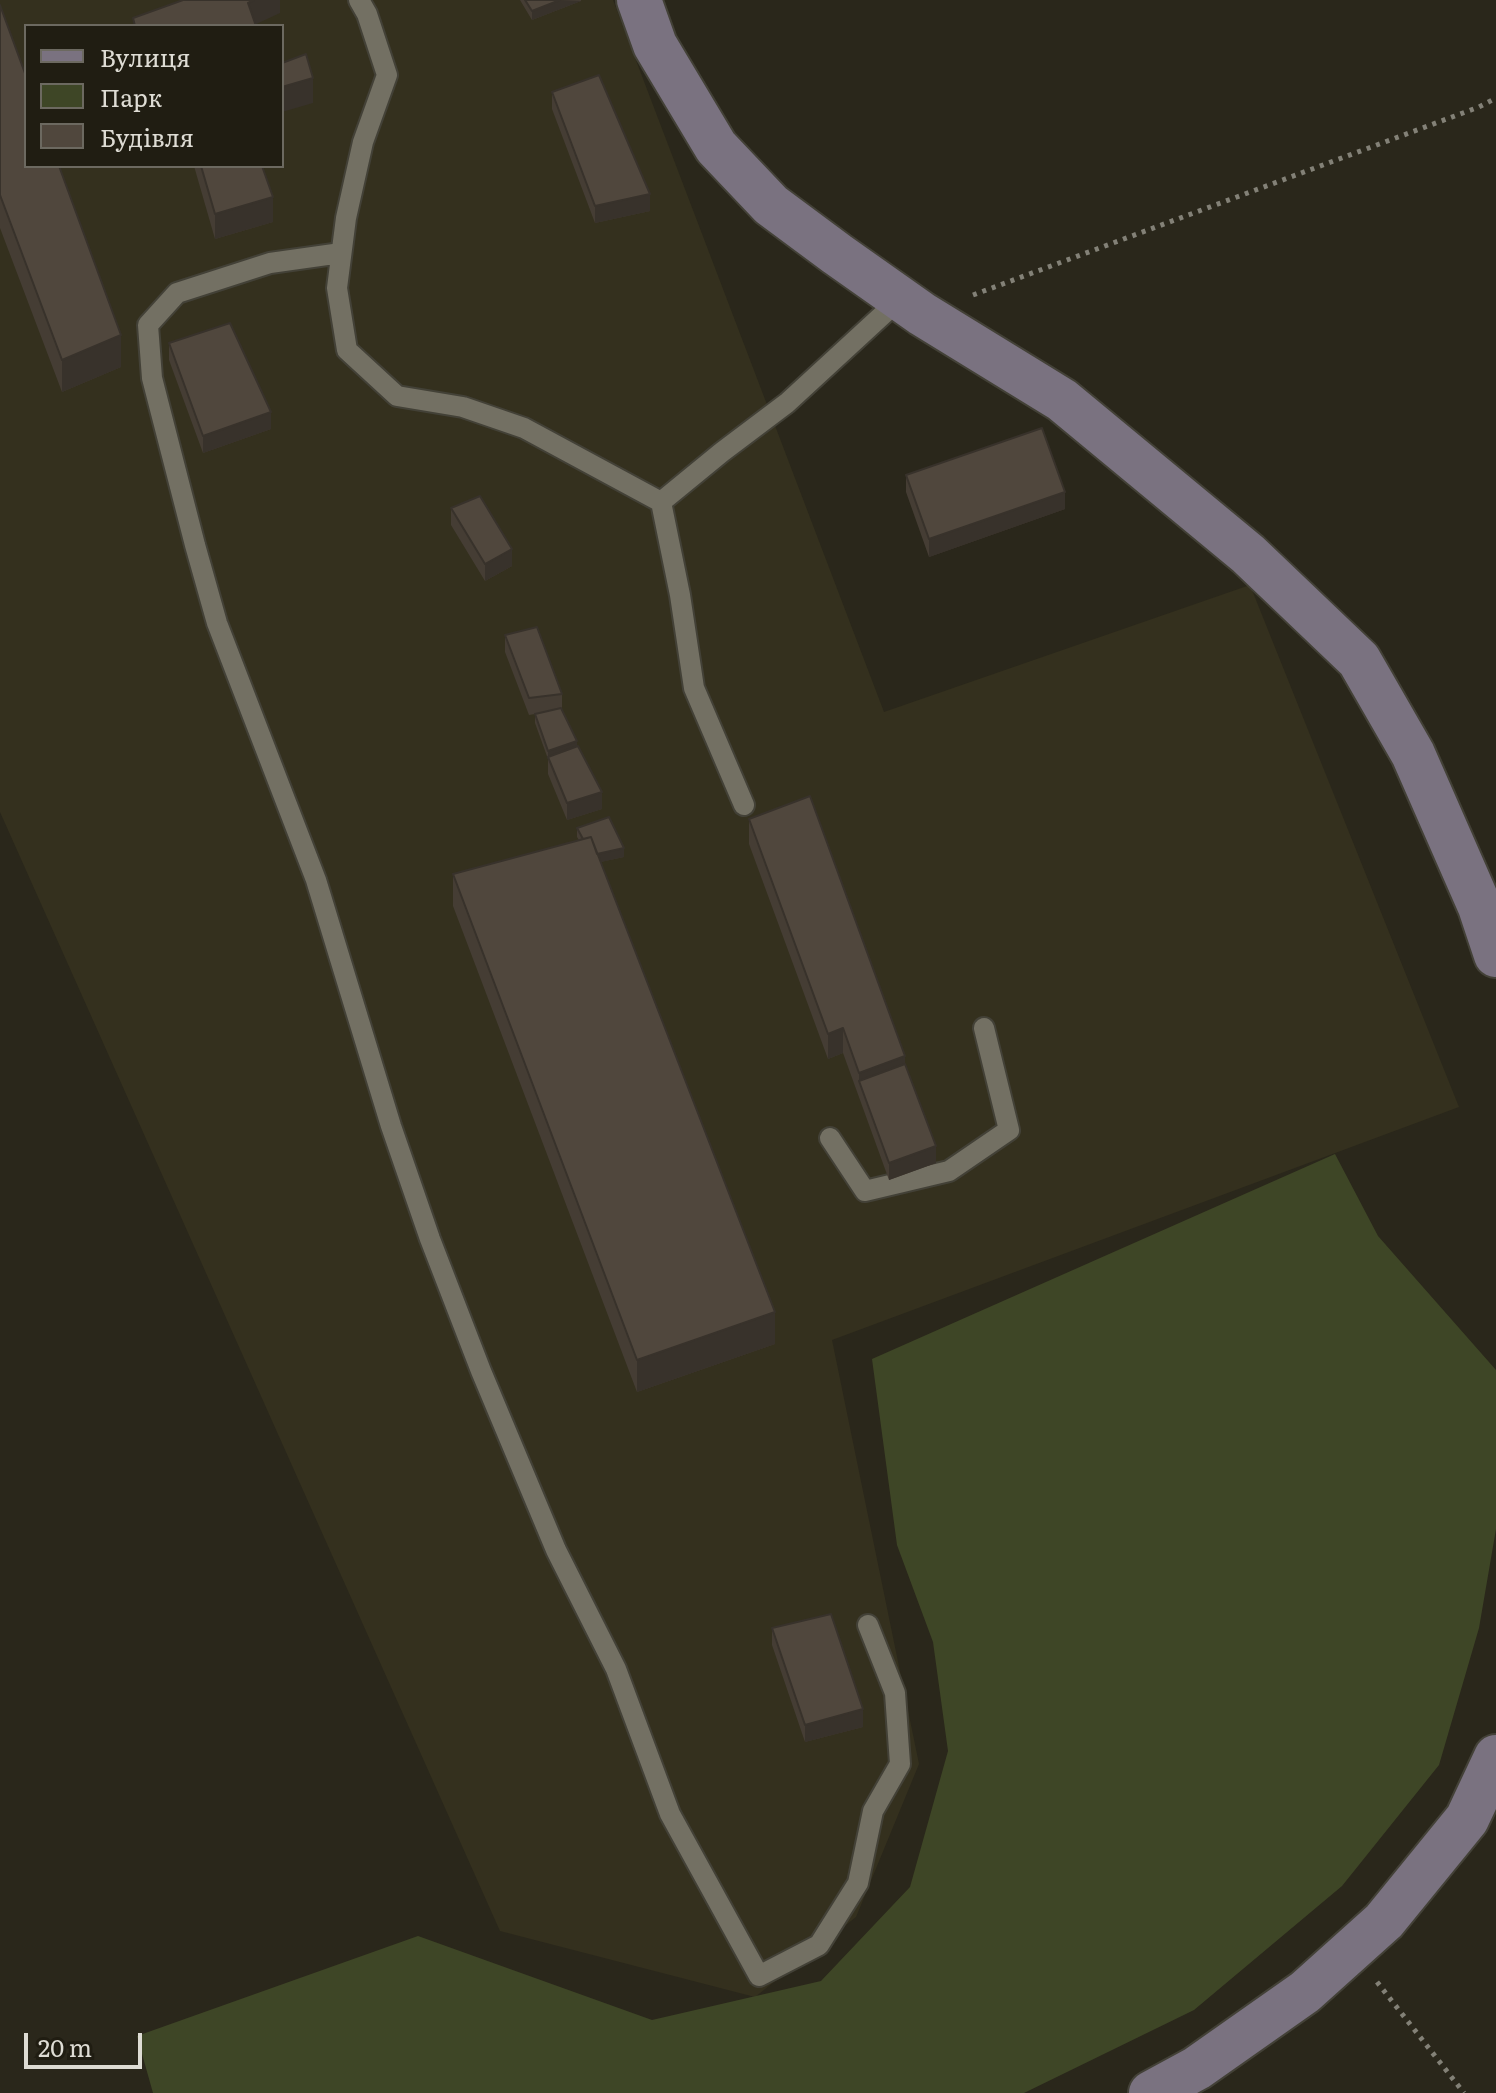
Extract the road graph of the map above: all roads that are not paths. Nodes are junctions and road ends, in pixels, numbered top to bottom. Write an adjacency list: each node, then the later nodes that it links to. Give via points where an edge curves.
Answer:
1 (359, 0): 3 (lane, via 387,75 363,142)
2 (639, 0): 4 (main road, via 655,45 716,147 771,205)
3 (341, 253): 5 (lane, via 337,288 347,350 397,396 463,407 524,428); 10 (lane, via 270,263 177,293 148,325 152,378 217,623 316,880 436,1253 556,1550 616,1669 670,1814 759,1976 819,1945 858,1883 873,1811 900,1764 895,1693)
4 (912, 306): 5 (lane); 7 (main road, via 1062,400 1248,554 1359,660 1413,754)
5 (661, 502): 6 (lane, via 694,688)
6 (744, 805)
7 (1496, 955)
8 (984, 1028): 9 (lane, via 1009,1130 949,1171 865,1191)
9 (830, 1138)
10 (868, 1625)
11 (1496, 1757): 12 (main road, via 1467,1819 1384,1921 1305,1992 1197,2068)
12 (1151, 2093)

